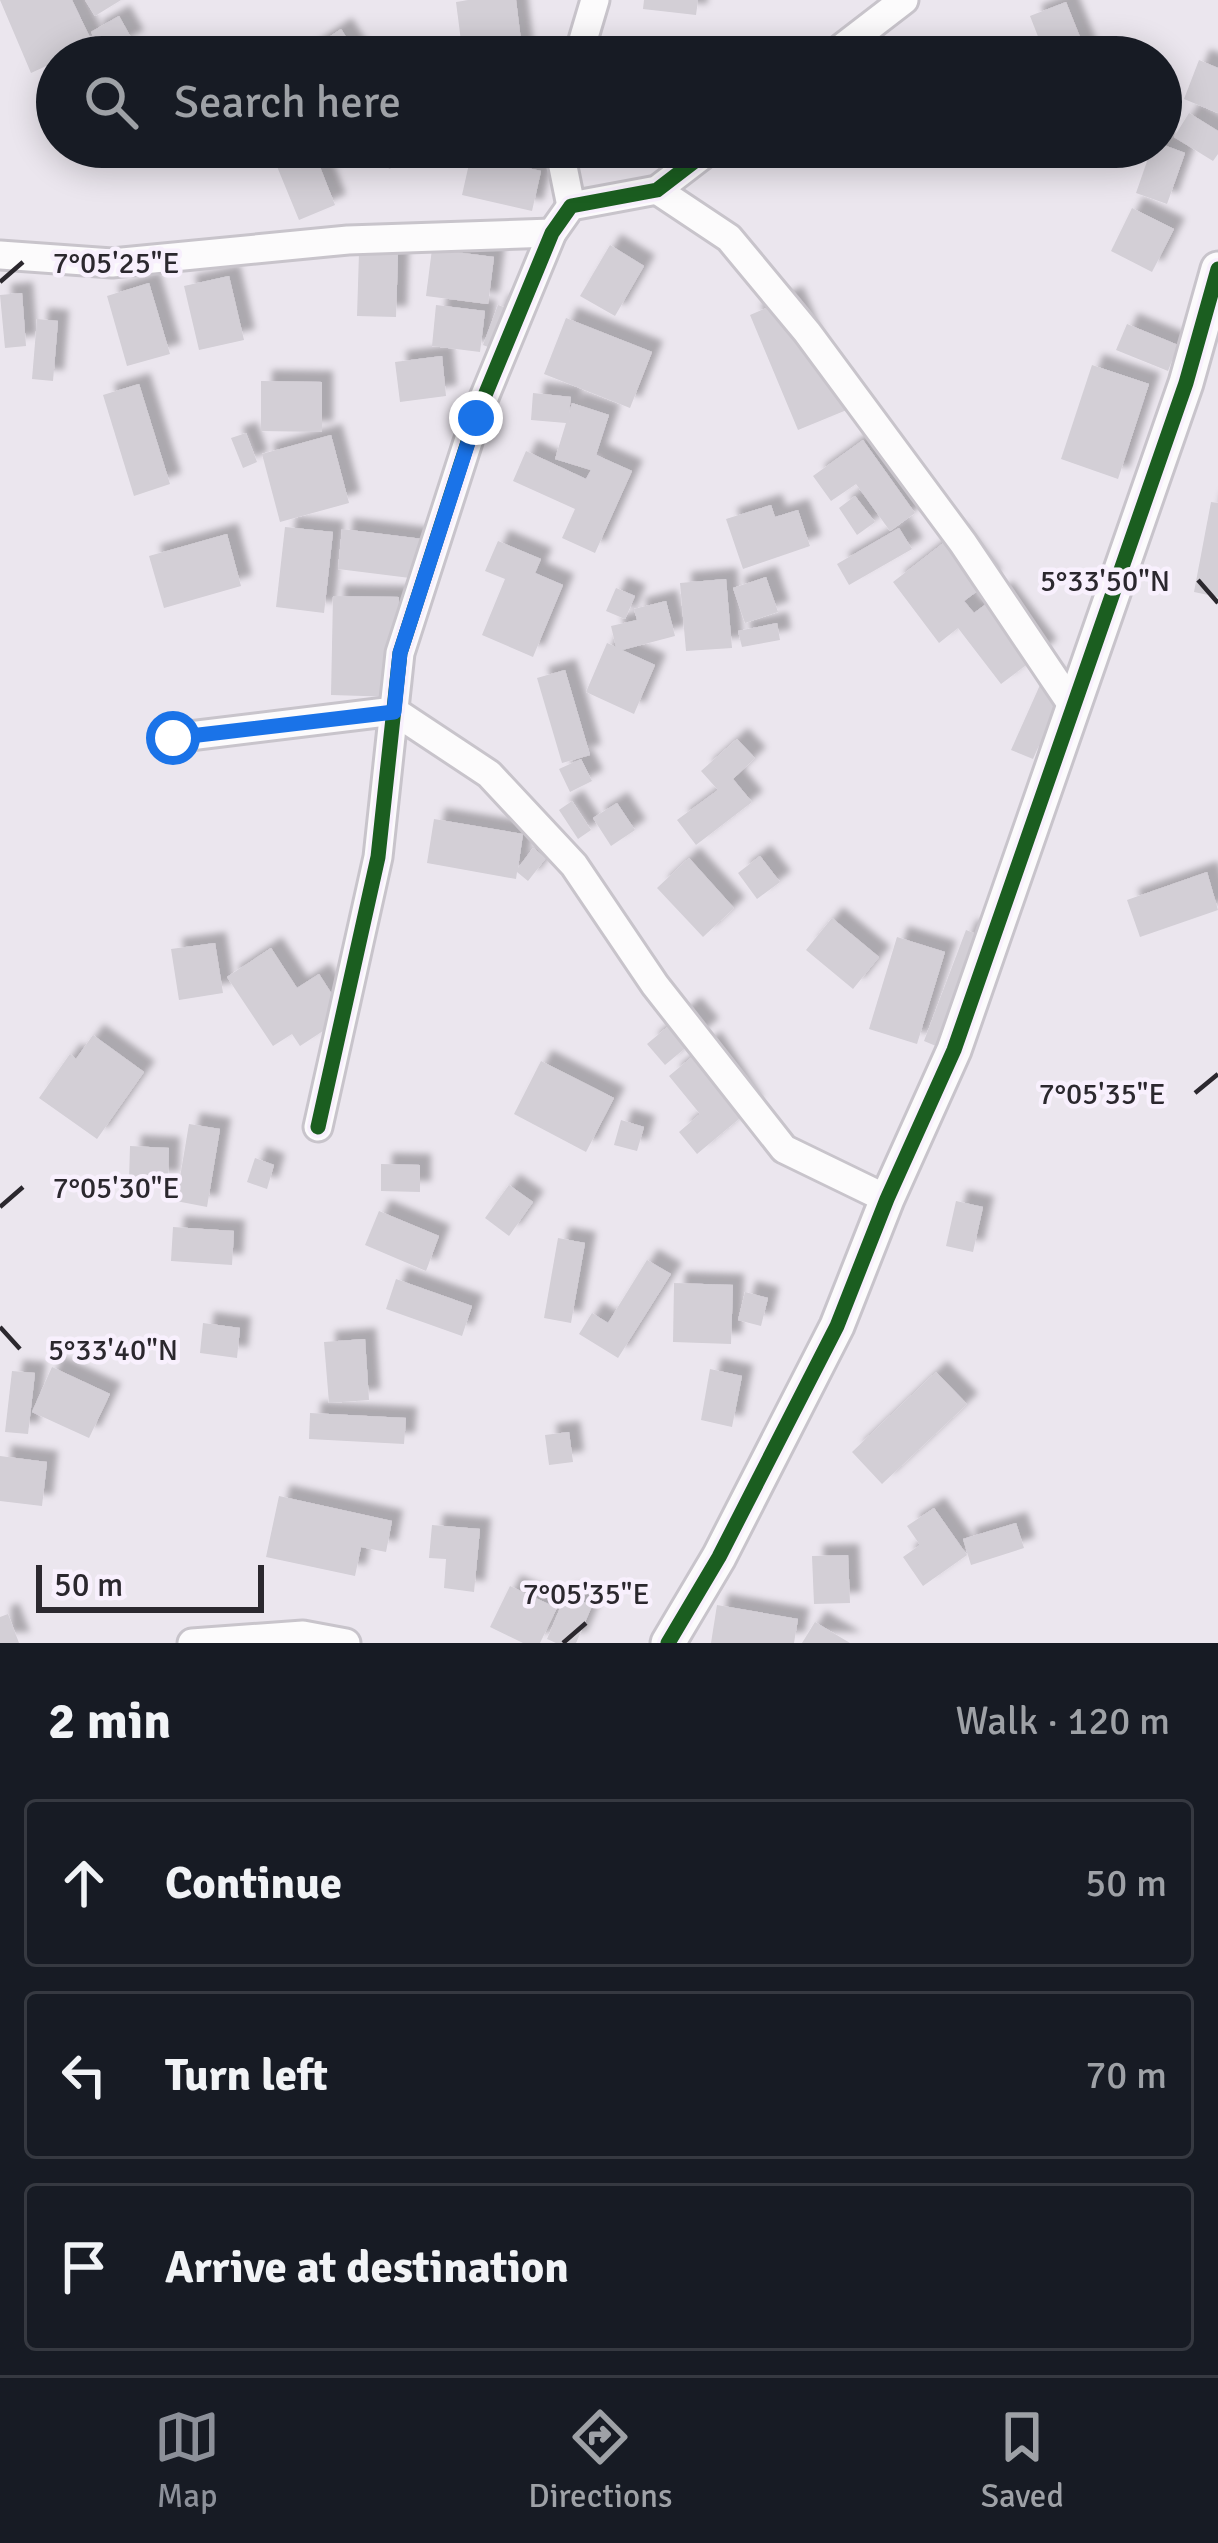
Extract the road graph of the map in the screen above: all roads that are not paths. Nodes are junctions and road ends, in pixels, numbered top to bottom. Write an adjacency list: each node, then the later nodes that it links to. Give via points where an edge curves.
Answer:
1 (595, 0): 3 (street)
2 (904, 0): 4 (street)
3 (584, 36)
4 (857, 36)
5 (563, 168): 8 (street)
6 (686, 168): 7 (street)
7 (657, 190): 8 (street); 12 (street, via 729,238 806,332)
8 (571, 206): 9 (street)
9 (552, 233): 10 (street, via 347,240 112,263); 13 (street, via 476,418 400,653)
10 (0, 255)
11 (1218, 269): 12 (street)
12 (1074, 708): 16 (street, via 954,1050)
13 (394, 712): 14 (street); 15 (street, via 378,857); 16 (street, via 490,774 574,865 784,1149)
14 (173, 738)
15 (318, 1127)
16 (887, 1199): 19 (street, via 837,1326)
17 (192, 1643): 18 (street, via 303,1635)
18 (346, 1643)
19 (668, 1643)

